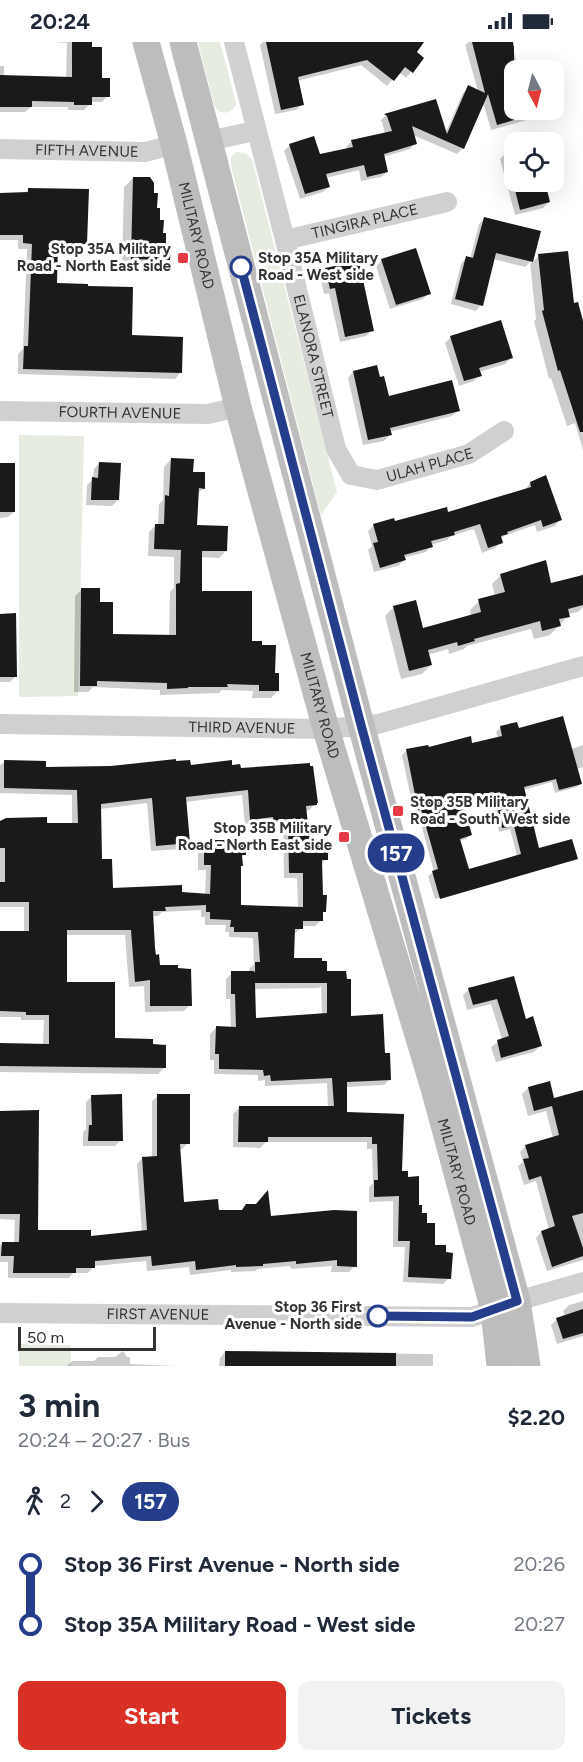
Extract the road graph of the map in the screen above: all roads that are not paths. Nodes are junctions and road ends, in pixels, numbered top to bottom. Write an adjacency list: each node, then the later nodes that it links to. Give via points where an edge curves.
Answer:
1 (146, 42): 6 (main road, MILITARY ROAD)
2 (183, 42): 5 (main road, MILITARY ROAD)
3 (234, 42): 4 (street, ELANORA STREET)
4 (255, 130): 5 (street); 9 (street, ELANORA STREET)
5 (208, 141): 16 (main road, MILITARY ROAD)
6 (174, 144): 7 (street, FIFTH AVENUE, via 146,152); 10 (main road, MILITARY ROAD)
7 (0, 149)
8 (447, 202): 9 (street, TINGIRA PLACE)
9 (285, 240): 13 (street, ELANORA STREET, via 336,449)
10 (238, 407): 11 (street, FOURTH AVENUE, via 207,414); 17 (main road, MILITARY ROAD)
11 (0, 411)
12 (504, 431): 13 (street, ULAH PLACE, via 457,457 377,480)
13 (351, 475)
14 (583, 666): 16 (street, THIRD AVENUE, via 378,724)
15 (0, 724): 17 (street, THIRD AVENUE)
16 (361, 725): 17 (street, THIRD AVENUE); 19 (main road, MILITARY ROAD)
17 (326, 729): 19 (main road, MILITARY ROAD, via 434,1088)
18 (583, 1282): 19 (street, FIRST AVENUE)
19 (506, 1305): 20 (street, FIRST AVENUE, via 472,1317); 21 (main road, MILITARY ROAD); 22 (main road, MILITARY ROAD)
20 (0, 1313)
21 (500, 1366)
22 (527, 1366)

